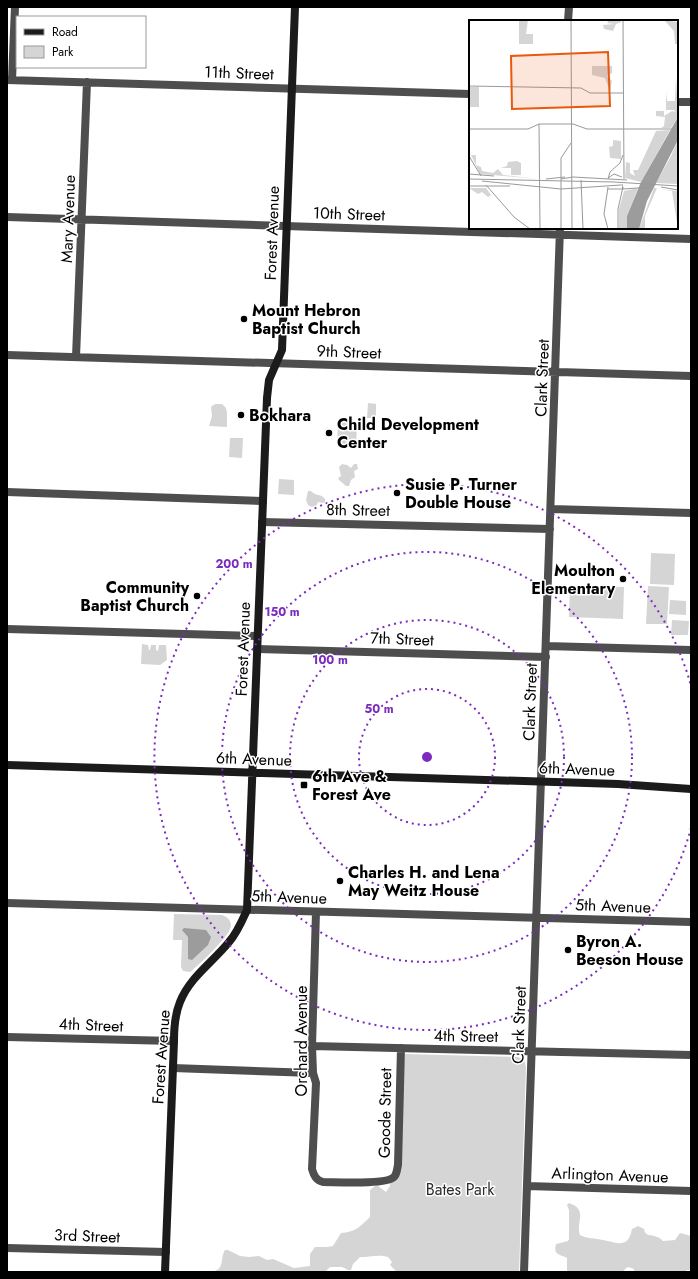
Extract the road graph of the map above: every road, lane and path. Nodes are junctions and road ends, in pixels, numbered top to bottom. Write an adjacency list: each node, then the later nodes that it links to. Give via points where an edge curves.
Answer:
1 (15, 7): 5 (street)
2 (295, 7): 7 (street, Forest Avenue)
3 (569, 7): 4 (street)
4 (568, 20)
5 (9, 80): 6 (street, 11th Street)
6 (87, 82): 7 (street, 11th Street); 12 (street, Mary Avenue)
7 (292, 89): 8 (street, 11th Street); 13 (street, Forest Avenue)
8 (469, 94)
9 (678, 102): 10 (street)
10 (691, 102)
11 (7, 217): 12 (street, 10th Street)
12 (82, 220): 13 (street, 10th Street); 17 (street, Mary Avenue)
13 (287, 226): 14 (street, 10th Street); 18 (street, Forest Avenue, via 282,350)
14 (560, 231): 15 (street, 10th Street); 19 (street, Clark Street)
15 (691, 239)
16 (7, 355): 17 (street, 9th Street)
17 (76, 357): 18 (street, 9th Street)
18 (276, 363): 19 (street, 9th Street); 22 (street, Forest Avenue, via 269,380 267,398)
19 (556, 372): 20 (street, 9th Street); 23 (street, Clark Street)
20 (691, 376)
21 (7, 492): 22 (street)
22 (263, 501): 25 (street, Forest Avenue)
23 (551, 509): 24 (street); 26 (street, Clark Street)
24 (691, 513)
25 (262, 522): 26 (street, 8th Street); 28 (street, Forest Avenue)
26 (550, 529): 29 (street, Clark Street)
27 (7, 629): 28 (street)
28 (258, 636): 30 (street, Forest Avenue)
29 (546, 646): 31 (street); 32 (street, Clark Street)
30 (257, 649): 32 (street, 7th Street); 34 (street, Forest Avenue)
31 (691, 650)
32 (546, 657): 35 (street, Clark Street)
33 (7, 765): 34 (street, 6th Avenue)
34 (252, 773): 35 (street, 6th Avenue); 38 (street, Forest Avenue)
35 (541, 782): 36 (street, 6th Avenue); 40 (street, Clark Street)
36 (691, 789)
37 (7, 903): 38 (street, 5th Avenue)
38 (247, 910): 39 (street, 5th Avenue); 43 (street, Forest Avenue, via 229,942 190,982 176,1015)
39 (316, 912): 40 (street, 5th Avenue); 44 (street, Orchard Avenue)
40 (537, 918): 41 (street, 5th Avenue); 46 (street, Clark Street)
41 (691, 922)
42 (7, 1037): 43 (street, 4th Street)
43 (174, 1041): 48 (street, Forest Avenue)
44 (312, 1046): 45 (street, 4th Street); 49 (street, Orchard Avenue)
45 (401, 1048): 46 (street, 4th Street); 50 (street, Goode Street, via 398,1165 393,1178 377,1182 323,1182 318,1181)
46 (532, 1051): 47 (street, 4th Street); 51 (street, Clark Street)
47 (691, 1056)
48 (173, 1068): 49 (street); 54 (street, Forest Avenue)
49 (313, 1072): 50 (street, Orchard Avenue, via 316,1083)
50 (312, 1169)
51 (527, 1186): 52 (street, Arlington Avenue); 56 (street, Clark Street)
52 (691, 1191)
53 (7, 1248): 54 (street, 3rd Street)
54 (166, 1252): 55 (street, Forest Avenue)
55 (165, 1272)
56 (524, 1272)

